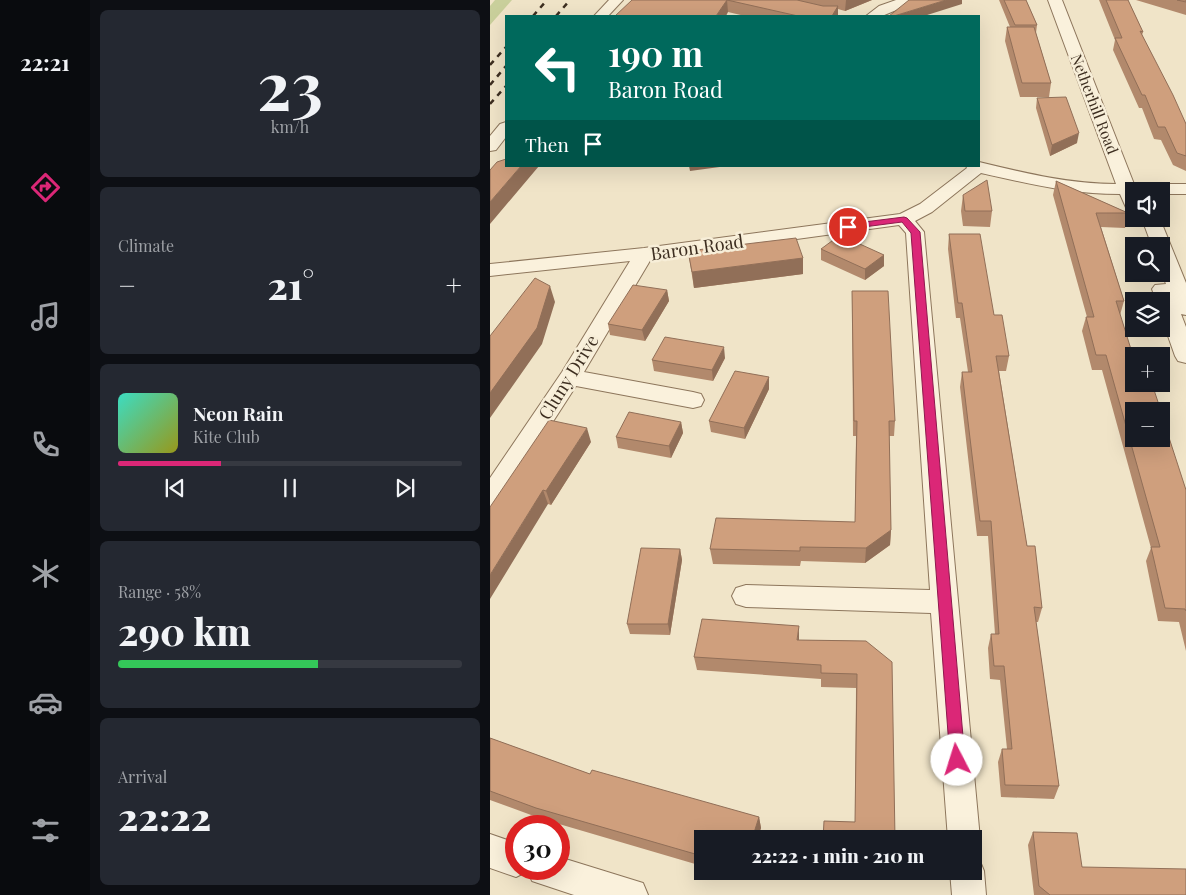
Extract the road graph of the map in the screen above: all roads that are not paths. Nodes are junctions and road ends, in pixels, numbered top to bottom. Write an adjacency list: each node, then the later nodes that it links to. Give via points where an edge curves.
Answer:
1 (616, 0): 5 (street)
2 (908, 0): 6 (street)
3 (1055, 0): 11 (street, Netherhill Road)
4 (1064, 0): 12 (street, Netherhill Road)
5 (602, 15)
6 (875, 15)
7 (505, 128): 8 (street)
8 (490, 147): 9 (street)
9 (505, 150)
10 (976, 167): 13 (street, via 1056,185); 16 (street, Baron Road, via 926,208)
11 (1133, 182)
12 (1133, 182)
13 (1125, 190)
14 (1170, 190): 15 (street)
15 (1186, 190)
16 (904, 219): 18 (street, Baron Road); 27 (street, via 916,232)
17 (1154, 227): 21 (street)
18 (644, 254): 19 (street, Baron Road); 23 (street, Cluny Drive)
19 (490, 270)
20 (1160, 282): 22 (street)
21 (1186, 309)
22 (1186, 356)
23 (570, 377): 24 (street); 25 (street, Cluny Drive)
24 (693, 400)
25 (490, 498)
26 (746, 596): 27 (street)
27 (944, 602): 28 (street)
28 (963, 830)
29 (490, 852): 30 (street)
30 (505, 857)
31 (570, 877): 33 (street)
32 (968, 880): 34 (street)
33 (630, 895)
34 (969, 895)

